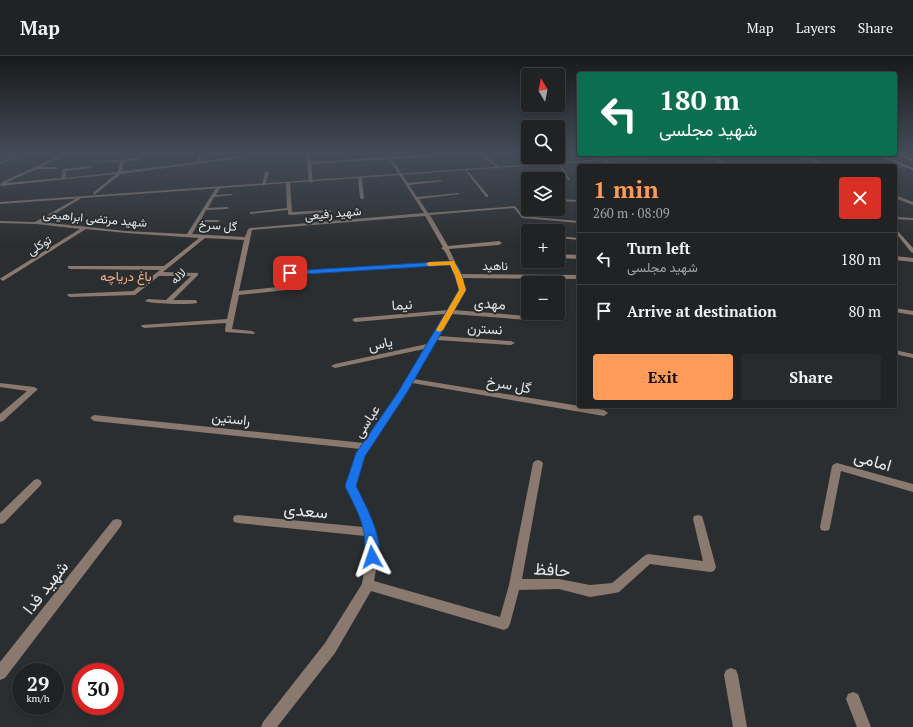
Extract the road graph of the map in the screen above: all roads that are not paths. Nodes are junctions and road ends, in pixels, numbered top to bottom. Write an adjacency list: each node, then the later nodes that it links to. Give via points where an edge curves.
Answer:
1 (107, 183): 10 (street)
2 (284, 183): 8 (street)
3 (288, 183): 24 (street)
4 (361, 183): 17 (street)
5 (415, 183): 7 (street)
6 (477, 183): 14 (street)
7 (407, 184): 18 (street, عباسی)
8 (263, 185): 9 (street)
9 (218, 188): 13 (street); 16 (street)
10 (94, 194)
11 (458, 194): 18 (street)
12 (231, 195): 13 (street)
13 (213, 196): 25 (street)
14 (487, 196)
15 (897, 197): 22 (street)
16 (79, 198): 21 (street); 35 (street)
17 (362, 198)
18 (416, 198): 28 (street, عباسی)
19 (565, 200): 20 (street)
20 (577, 201)
21 (0, 203)
22 (913, 204)
23 (227, 208): 25 (street)
24 (289, 209): 26 (street, via 290,214); 27 (street)
25 (205, 210): 31 (street)
26 (329, 211)
27 (252, 213)
28 (427, 215): 34 (street, via 515,208 522,217); 40 (street, شهید رفیعی, via 250,229); 44 (street, عباسی)
29 (897, 218): 30 (street)
30 (913, 219)
31 (197, 221): 32 (street); 38 (street)
32 (218, 221)
33 (0, 222): 35 (street, شهید مرتضی ابراهیمی)
34 (577, 222)
35 (36, 223): 36 (street, شهید مرتضی ابراهیمی)
36 (86, 227): 38 (street, شهید مرتضی ابراهیمی); 57 (street, توکلی)
37 (897, 232): 45 (street)
38 (189, 235): 39 (street, گل سرخ)
39 (204, 236): 40 (street, گل سرخ); 52 (street, لاله)
40 (247, 238): 59 (street, گل سرخ)
41 (565, 238): 42 (street)
42 (577, 239)
43 (499, 243): 44 (street)
44 (444, 248): 50 (street, عباسی)
45 (913, 252)
46 (565, 256): 47 (street)
47 (577, 257)
48 (897, 258): 49 (street)
49 (913, 260)
50 (452, 263): 53 (street); 55 (street, عباسی)
51 (70, 267): 52 (street)
52 (165, 268): 54 (street, لاله)
53 (290, 273)
54 (158, 274): 60 (street, لاله, via 135,293); 62 (street, لاله, via 196,274)
55 (459, 276): 56 (street, ناهید); 65 (street, عباسی, via 462,290)
56 (577, 277)
57 (3, 279)
58 (287, 288): 59 (street)
59 (236, 293): 69 (street, گل سرخ)
60 (70, 295)
61 (148, 301): 62 (street)
62 (167, 302): 63 (street)
63 (195, 302)
64 (897, 310): 66 (street)
65 (450, 312): 67 (street, مهدی); 68 (street, نیما); 72 (street, عباسی)
66 (913, 313)
67 (521, 317)
68 (355, 320)
69 (230, 321): 70 (street); 71 (street, via 228,331)
70 (144, 326)
71 (252, 333)
72 (432, 342): 73 (street, نسترن); 76 (street, یاس); 77 (street, عباسی)
73 (511, 343)
74 (897, 352): 75 (street)
75 (913, 356)
76 (335, 366)
77 (409, 380): 79 (street, گل سرخ); 82 (street, عباسی)
78 (0, 385): 81 (street, via 34,389)
79 (604, 413)
80 (94, 418): 82 (street, راستین)
81 (0, 419)
82 (366, 446): 91 (street, عباسی, via 360,456 351,486)
83 (538, 462): 93 (street)
84 (37, 483): 88 (street)
85 (913, 488): 90 (street, امامی, via 837,466)
86 (238, 519): 91 (street, سعدی)
87 (698, 519): 93 (street, حافظ, via 710,567 648,559 615,588 590,590 558,584)
88 (0, 520)
89 (117, 523): 94 (street, شهید فدا)
90 (825, 527)
91 (370, 532): 92 (street, عباسی, via 372,557)
92 (368, 584): 93 (street, حافظ, via 504,624); 97 (street, عباسی, via 330,648)
93 (515, 585)
94 (0, 673)
95 (731, 675): 98 (street)
96 (854, 699): 99 (street)
97 (268, 727)
98 (740, 727)
99 (864, 727)

